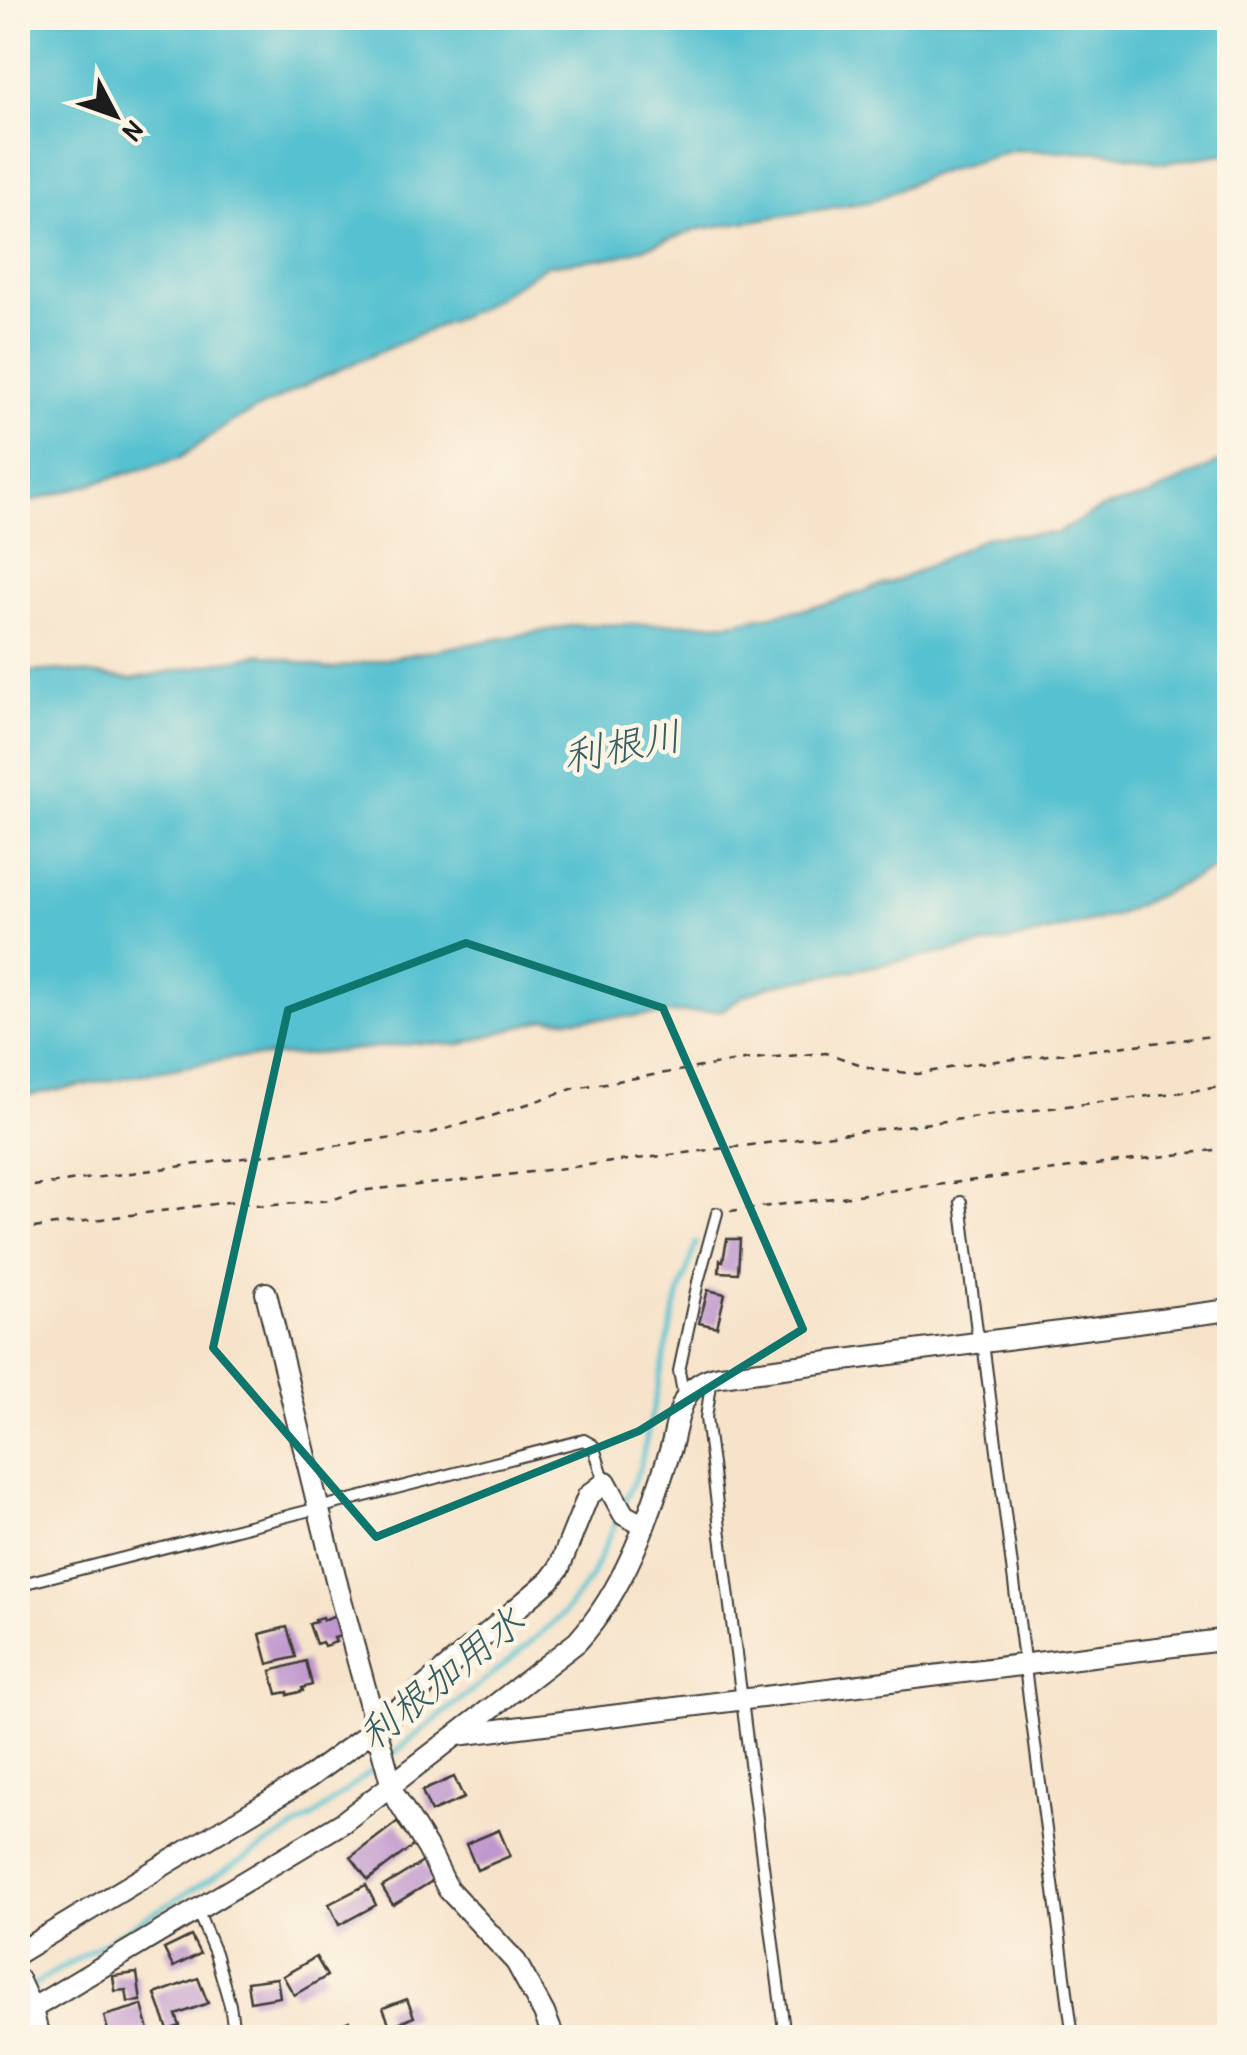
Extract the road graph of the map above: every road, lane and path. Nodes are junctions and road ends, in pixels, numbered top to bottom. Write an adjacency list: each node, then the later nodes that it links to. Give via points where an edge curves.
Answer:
1 (1230, 1034): 4 (path, via 918,1074 876,1070 826,1053 750,1059 575,1088 432,1132)
2 (1230, 1086): 7 (path, via 357,1190 332,1200 263,1206 236,1201)
3 (1230, 1148): 6 (path)
4 (18, 1188)
5 (961, 1202): 10 (lane)
6 (717, 1213): 12 (lane, via 680,1371)
7 (18, 1230)
8 (266, 1293): 14 (street)
9 (1230, 1310): 10 (street)
10 (983, 1344): 11 (street); 18 (lane)
11 (713, 1377): 12 (street); 19 (lane, via 706,1418)
12 (684, 1399): 15 (street)
13 (606, 1482): 14 (lane, via 593,1445 584,1440); 15 (street, via 624,1515); 20 (street, via 588,1496 550,1580)
14 (318, 1508): 16 (lane); 20 (street)
15 (643, 1525): 21 (street, via 633,1558 577,1642)
16 (18, 1585)
17 (1230, 1640): 18 (street)
18 (1025, 1665): 19 (street); 26 (lane)
19 (742, 1700): 21 (street); 30 (lane)
20 (376, 1728): 22 (street); 24 (street, via 308,1778)
21 (455, 1736): 22 (street)
22 (392, 1784): 23 (street, via 342,1823); 29 (street, via 448,1889 516,1962)
23 (198, 1910): 25 (street); 28 (lane)
24 (18, 1953)
25 (23, 1997): 27 (street)
26 (1072, 2035): 31 (lane)
27 (39, 2038)
28 (235, 2038)
29 (554, 2038)
30 (785, 2038)
31 (1025, 2038)

